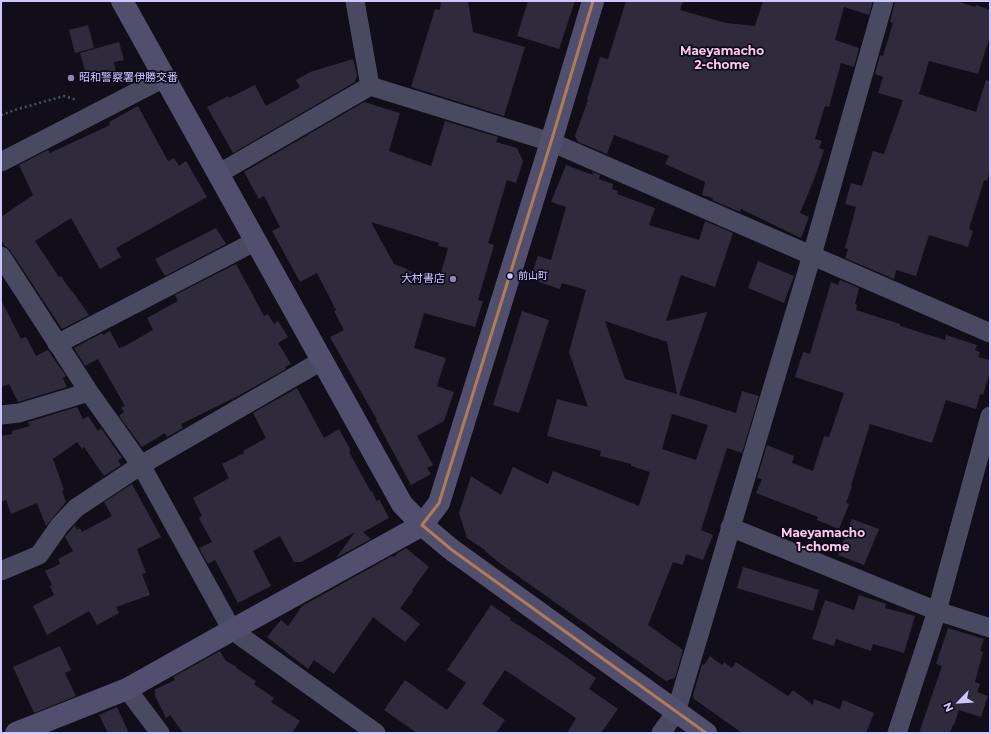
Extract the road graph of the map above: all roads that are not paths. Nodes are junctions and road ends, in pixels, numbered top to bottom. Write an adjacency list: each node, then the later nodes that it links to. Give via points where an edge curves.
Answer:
1 (122, 1): 5 (street)
2 (355, 1): 6 (street)
3 (593, 1): 7 (street)
4 (884, 1): 11 (street)
5 (164, 78): 8 (street); 9 (street)
6 (370, 86): 7 (street); 9 (street)
7 (551, 142): 11 (street); 20 (street, via 439,503)
8 (1, 162)
9 (218, 174): 10 (street)
10 (256, 241): 14 (street); 15 (street)
11 (812, 255): 13 (street); 21 (street)
12 (1, 256): 14 (street)
13 (990, 333)
14 (57, 344): 16 (street)
15 (323, 360): 19 (street); 20 (street, via 402,504)
16 (89, 392): 17 (street, via 19,413); 19 (street)
17 (1, 415)
18 (990, 416): 23 (street)
19 (141, 465): 22 (street, via 76,508 60,525 39,555); 25 (street)
20 (422, 525): 25 (street); 27 (street, via 452,550)
21 (730, 527): 23 (street); 27 (street)
22 (1, 571)
23 (936, 611): 24 (street); 33 (street)
24 (990, 628)
25 (232, 630): 26 (street); 30 (street)
26 (127, 689): 28 (street); 29 (street)
27 (676, 712): 31 (street); 32 (street)
28 (16, 733)
29 (160, 733)
30 (376, 733)
31 (661, 733)
32 (706, 733)
33 (897, 733)

